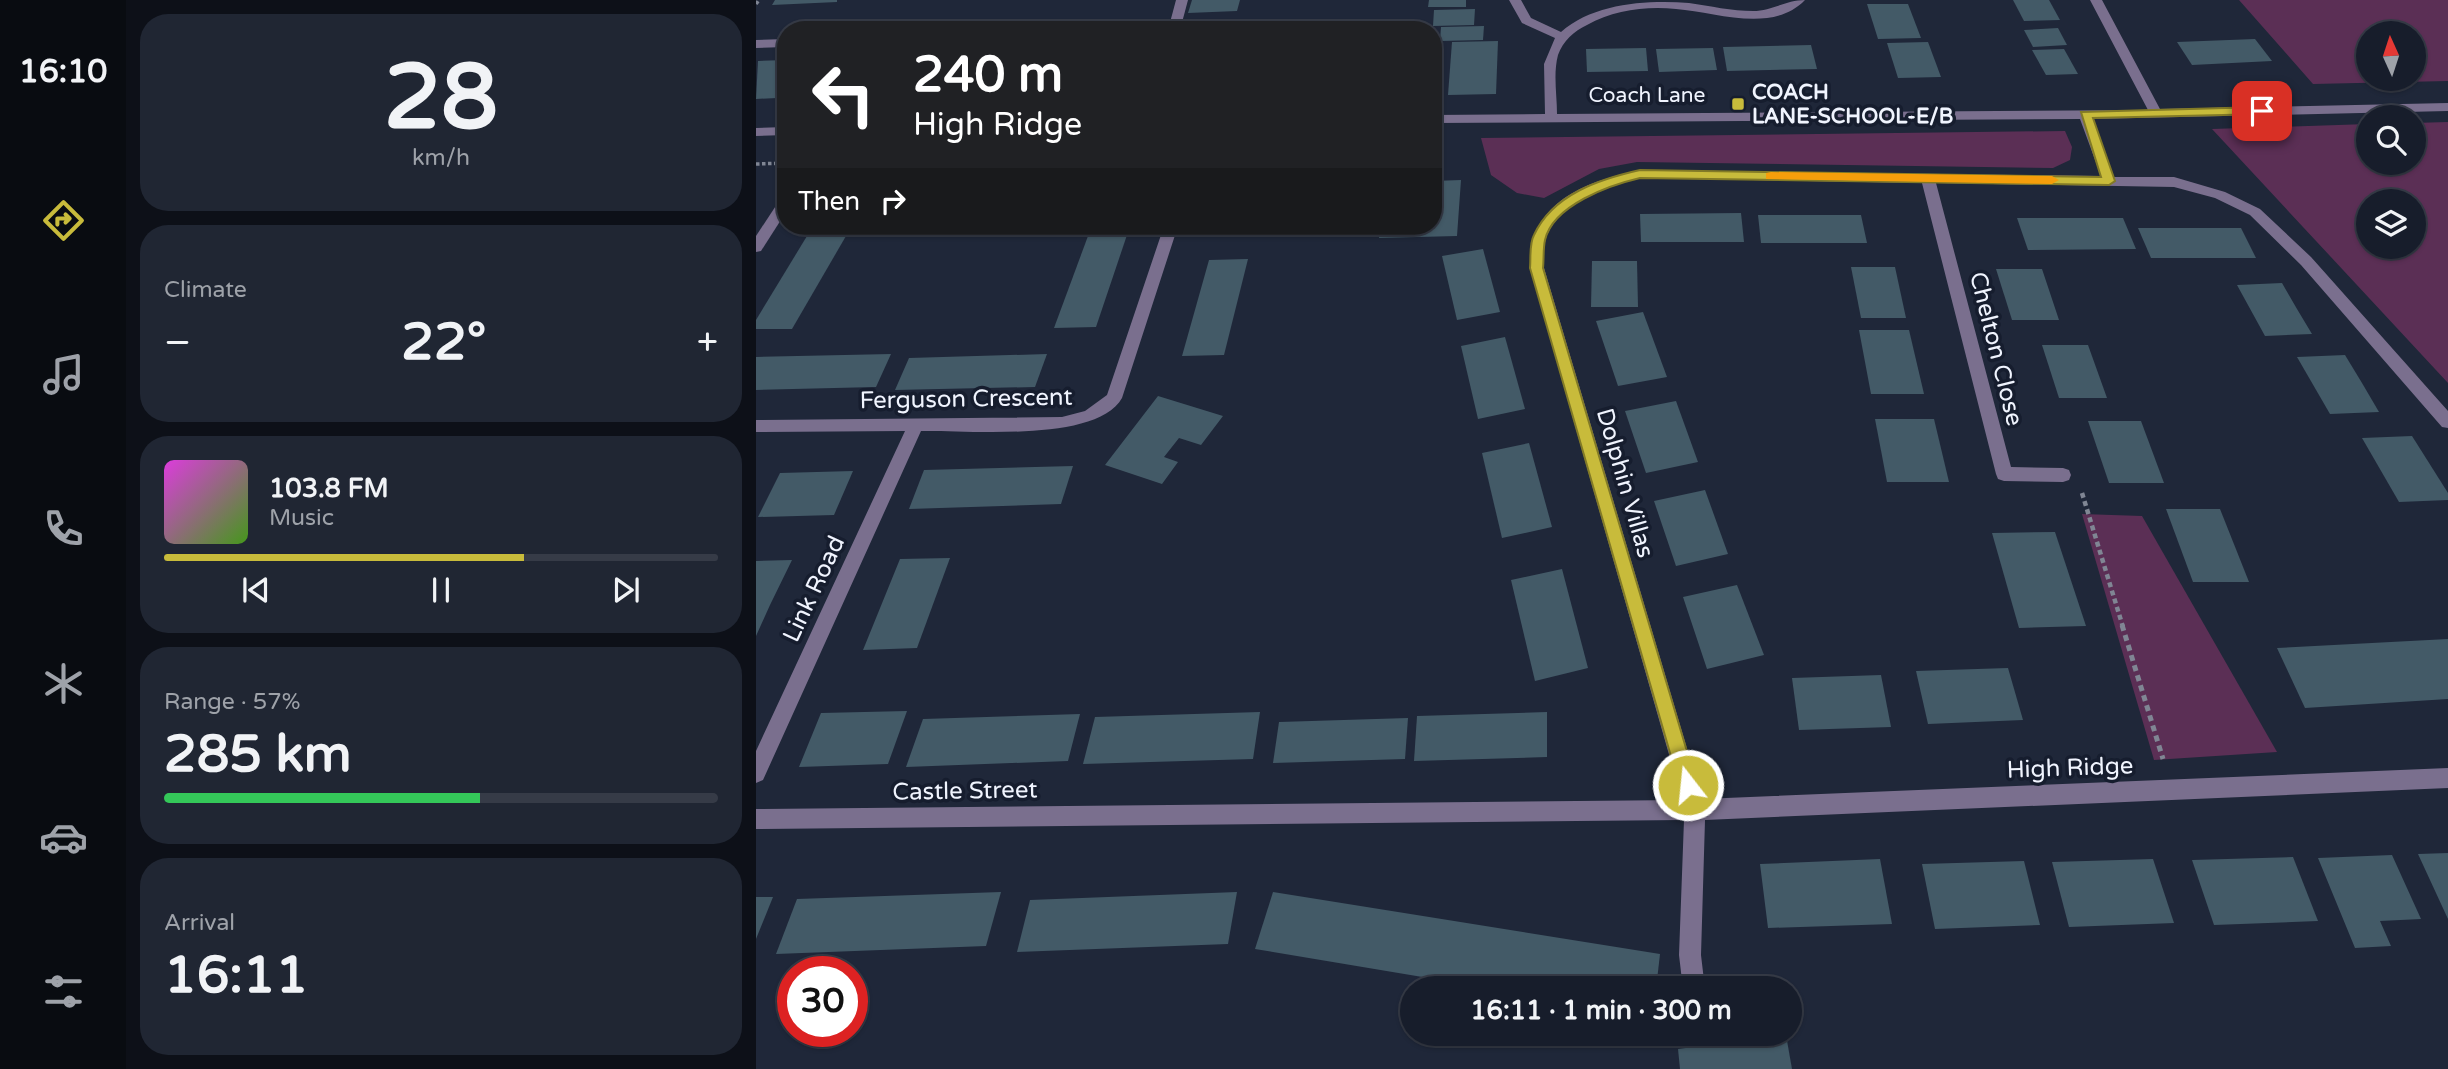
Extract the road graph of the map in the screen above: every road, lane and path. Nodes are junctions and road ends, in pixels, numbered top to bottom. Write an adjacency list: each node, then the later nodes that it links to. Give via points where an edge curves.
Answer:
1 (1182, 0): 5 (street)
2 (1515, 0): 6 (street, via 1527,23)
3 (1799, 0): 6 (street, via 1783,9 1752,15 1648,5 1600,14)
4 (2096, 0): 10 (street)
5 (1176, 21)
6 (1562, 36): 12 (street, via 1552,56)
7 (777, 43): 8 (street)
8 (756, 44)
9 (2448, 107): 10 (street, Coach Lane)
10 (2156, 113): 11 (street, Coach Lane)
11 (2085, 115): 12 (street, Coach Lane); 19 (street)
12 (1550, 117): 13 (street, Coach Lane)
13 (1442, 119)
14 (777, 131): 15 (street)
15 (756, 132)
16 (777, 163): 17 (path)
17 (756, 164)
18 (1928, 178): 19 (street, Dolphin Villas); 26 (street, Chelton Close, via 2004,474); 30 (street, Dolphin Villas, via 1640,174 1584,192 1558,212 1539,237 1537,268)
19 (2109, 181): 23 (street, via 2174,182 2220,195 2255,212 2306,261)
20 (777, 215): 22 (street)
21 (1168, 235): 24 (street, Ferguson Crescent, via 1125,373 1104,410 1062,423)
22 (756, 247)
23 (2448, 422)
24 (916, 424): 25 (street, Ferguson Crescent); 27 (street, Link Road)
25 (756, 426)
26 (2063, 475): 29 (path, via 2077,475)
27 (756, 774)
28 (2448, 778): 29 (street, High Ridge)
29 (2173, 790): 30 (street, High Ridge)
30 (1695, 810): 31 (street, Castle Street); 32 (street, Dolphin Villas)
31 (756, 819)
32 (1692, 976)

